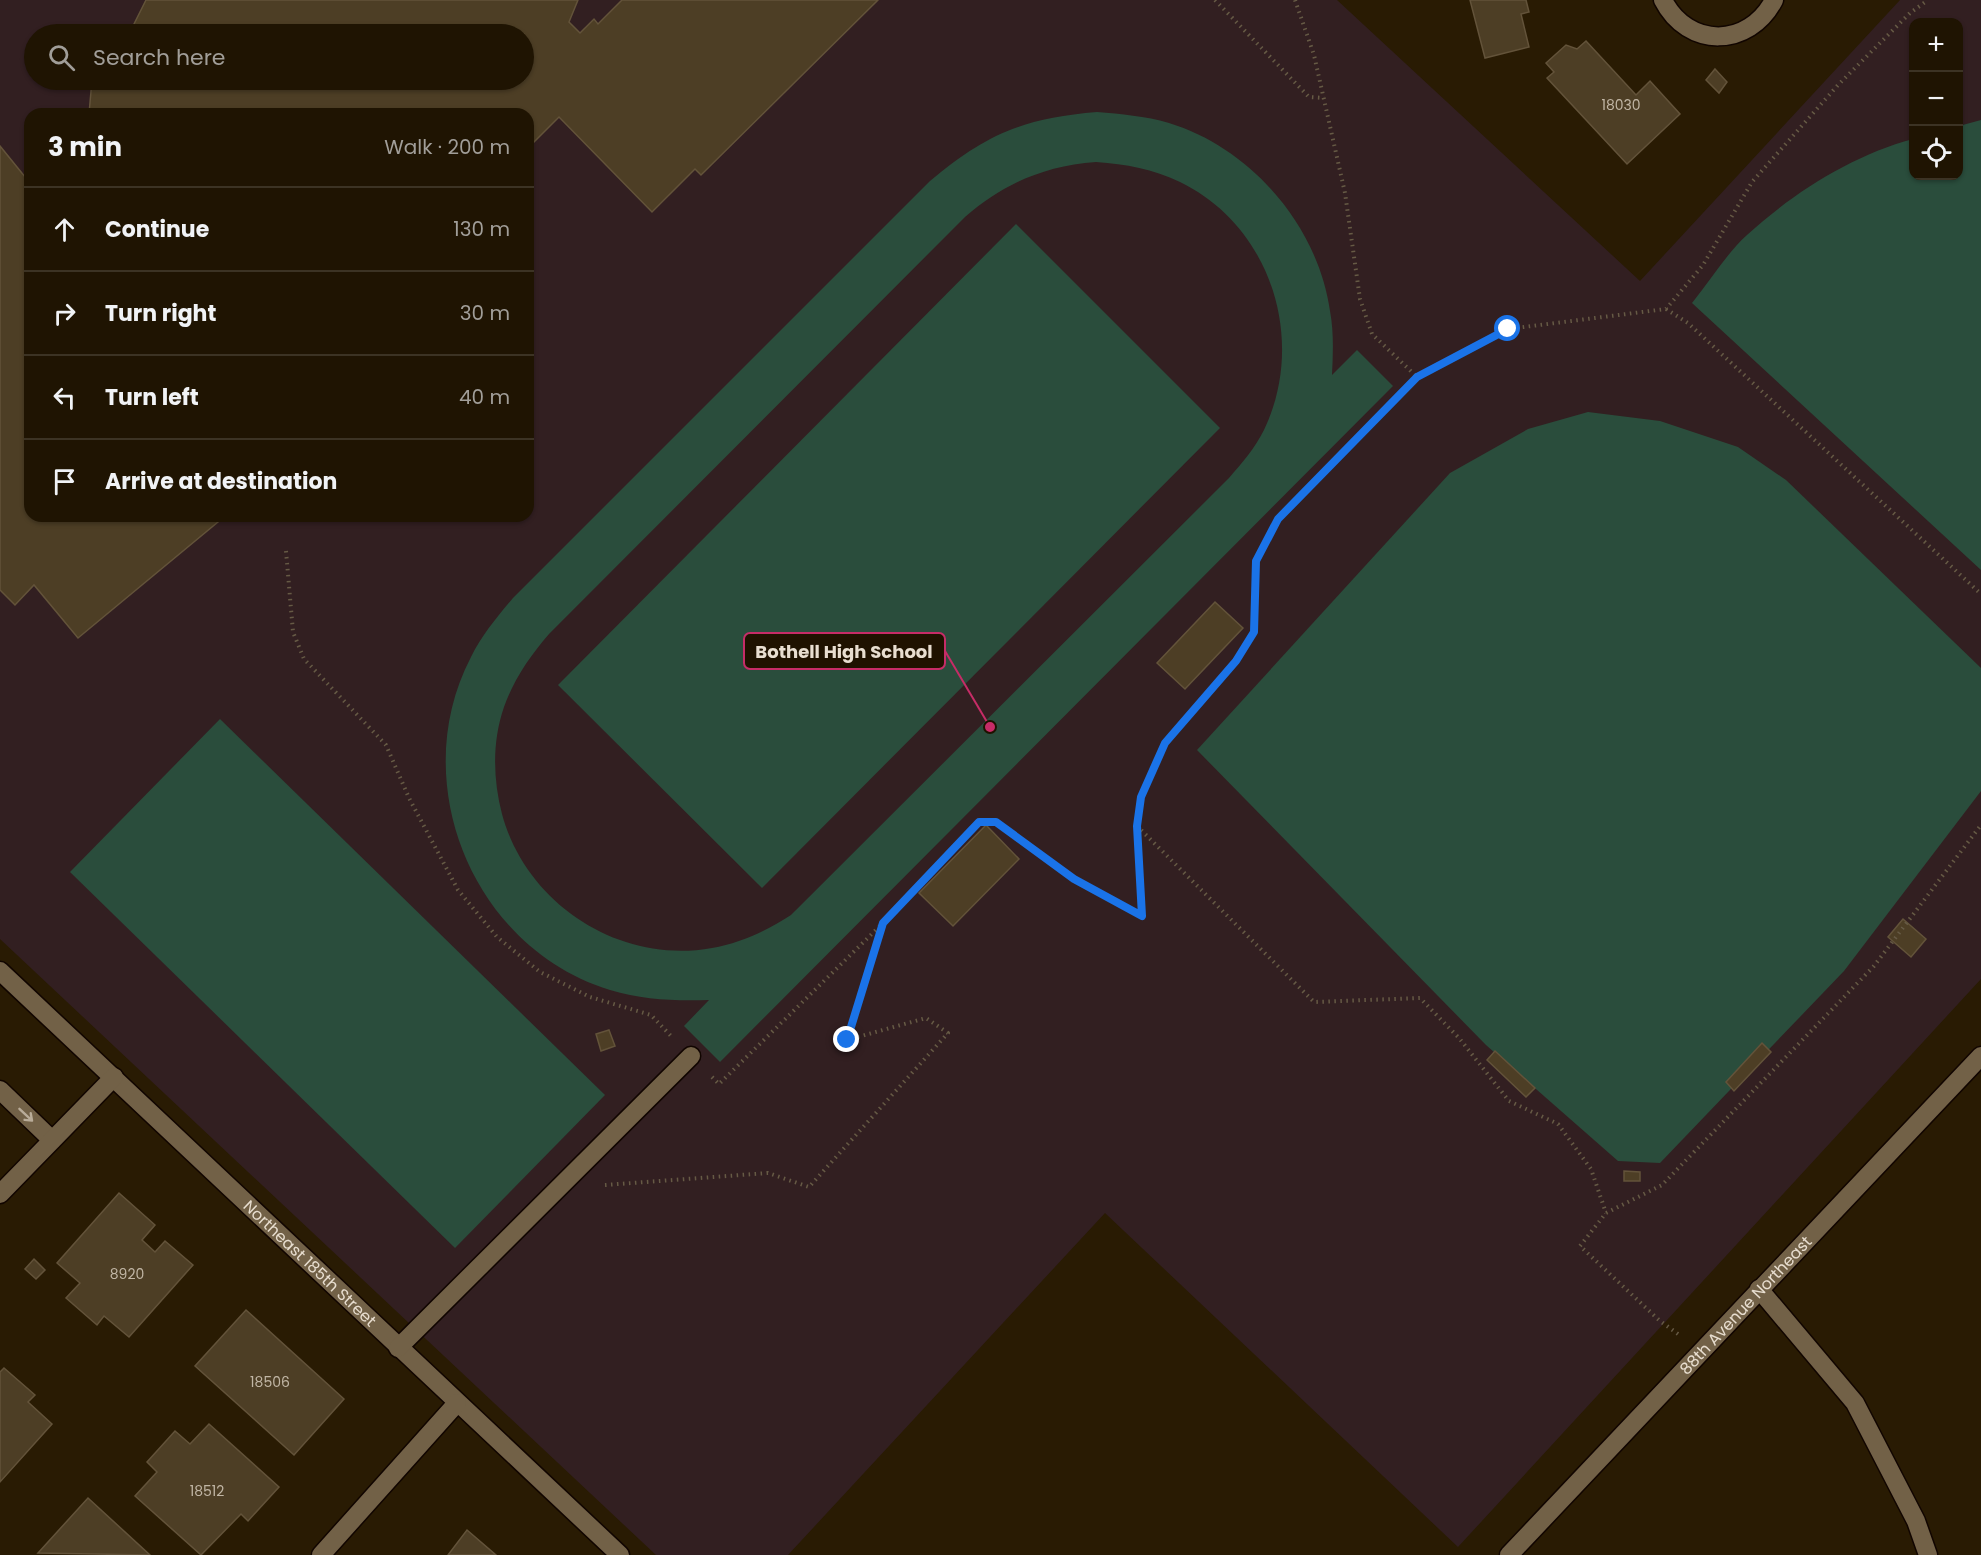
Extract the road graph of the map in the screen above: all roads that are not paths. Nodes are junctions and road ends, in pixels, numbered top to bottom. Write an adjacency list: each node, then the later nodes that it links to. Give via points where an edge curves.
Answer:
1 (1663, 0): 2 (street, via 1683,25 1718,37 1753,26)
2 (1774, 0)
3 (0, 971): 6 (street, Northeast 185th Street)
4 (691, 1056): 11 (street)
5 (1981, 1056): 10 (street, 88th Avenue Northeast)
6 (114, 1077): 8 (street); 11 (street, Northeast 185th Street)
7 (0, 1090): 8 (street, one-way to 8)
8 (52, 1140): 9 (street)
9 (0, 1194)
10 (1759, 1289): 15 (street, 88th Avenue Northeast); 16 (street, via 1855,1403 1916,1521)
11 (398, 1348): 12 (street, Northeast 185th Street)
12 (457, 1403): 13 (street); 14 (street, Northeast 185th Street)
13 (321, 1555)
14 (620, 1555)
15 (1509, 1555)
16 (1928, 1555)

